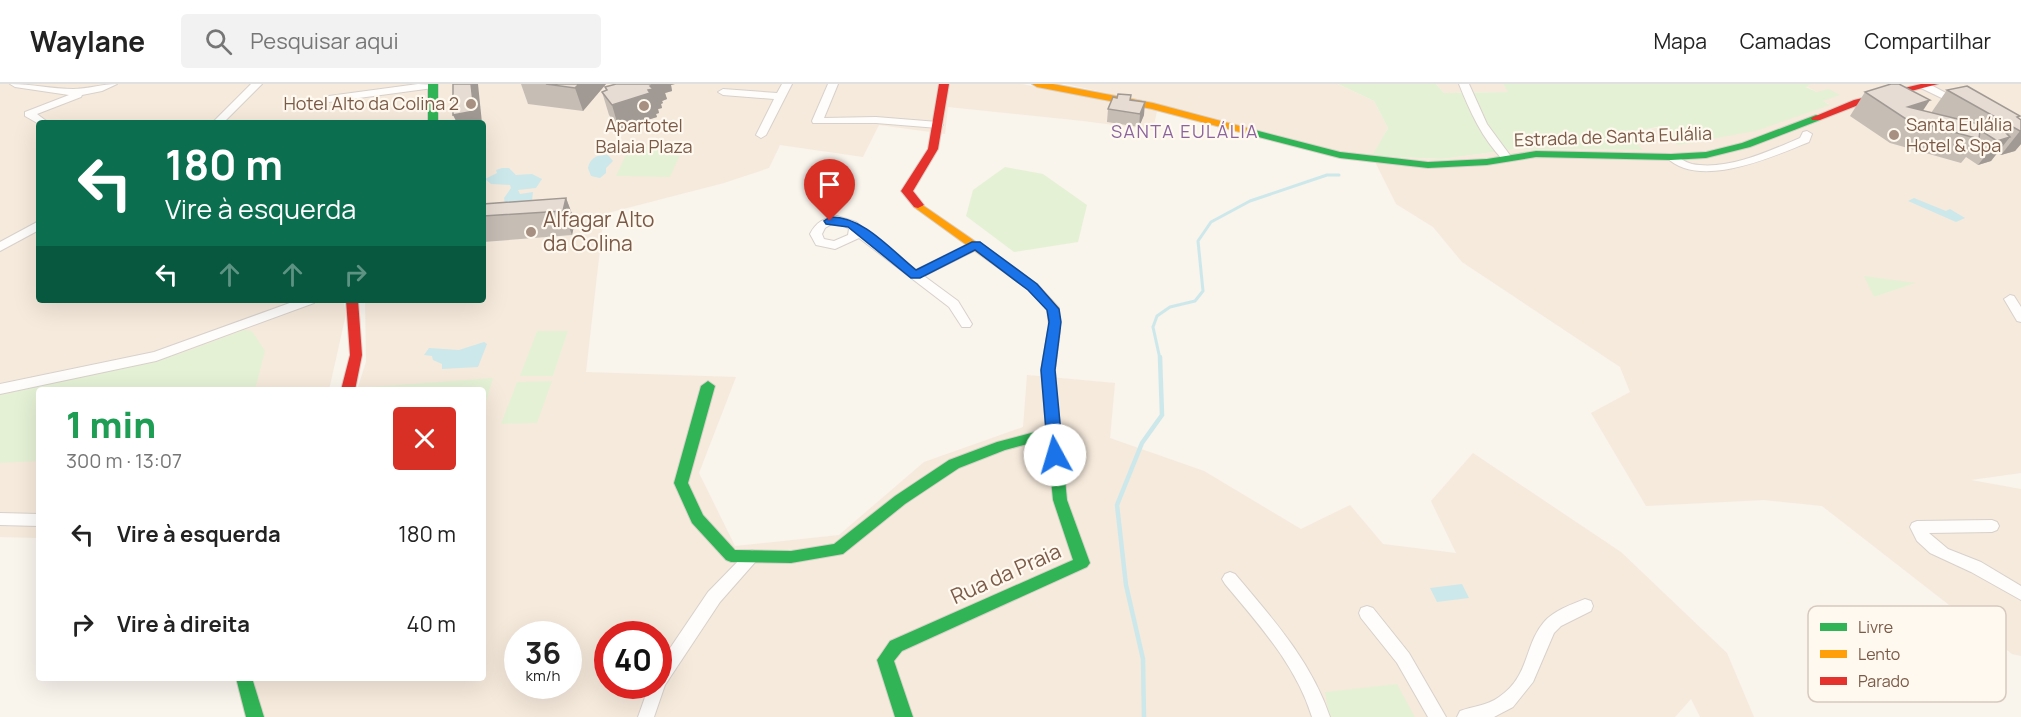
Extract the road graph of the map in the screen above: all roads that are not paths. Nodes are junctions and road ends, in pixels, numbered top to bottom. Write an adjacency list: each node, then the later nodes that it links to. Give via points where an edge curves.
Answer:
1 (15, 84): 12 (street)
2 (112, 84): 12 (street)
3 (257, 84): 17 (street)
4 (787, 84): 13 (street)
5 (833, 84): 19 (street, via 817,121)
6 (944, 84): 19 (street, Rua da Praia)
7 (1037, 84): 23 (street, Estrada de Santa Eulália, via 1153,106 1340,155 1399,163 1464,164)
8 (1464, 84): 23 (street, via 1479,123)
9 (433, 85): 14 (street); 18 (street)
10 (1929, 85): 15 (street); 22 (street, Estrada de Santa Eulália, via 1858,102 1728,150)
11 (723, 92): 13 (street)
12 (79, 94): 16 (street, via 29,114)
13 (780, 96): 21 (street)
14 (329, 99)
15 (1969, 106)
16 (39, 120)
17 (220, 120)
18 (433, 120)
19 (938, 125): 28 (street, Rua da Praia, via 933,149 907,191 919,207)
20 (1807, 134): 22 (street, via 1805,140 1777,151 1719,165 1691,168)
21 (761, 135)
22 (1671, 157): 23 (street, Estrada de Santa Eulália, via 1568,153)
23 (1507, 158)
24 (852, 225): 26 (street, via 856,233); 26 (street, via 830,221 821,225 816,234 820,242 828,245); 27 (street)
25 (36, 227): 29 (street)
26 (850, 241): 27 (street)
27 (871, 242): 30 (street)
28 (976, 245): 30 (street); 39 (street, Rua da Praia, via 1033,287 1053,309 1055,322 1048,370)
29 (0, 247)
30 (915, 275): 35 (street, via 954,304)
31 (2010, 299): 34 (street)
32 (302, 303): 38 (street, via 156,356)
33 (352, 303): 37 (street, via 358,348)
34 (2021, 318)
35 (966, 324)
36 (708, 386): 43 (street, via 681,483 697,519 731,556)
37 (349, 387)
38 (0, 389)
39 (1053, 432): 43 (street, via 954,464 900,500 838,550 791,557); 53 (street, Rua da Praia, via 1060,500 1082,563 896,646 885,660)
40 (0, 519): 41 (street)
41 (36, 521)
42 (1992, 526): 45 (street, via 1917,526 1924,541 1939,553 1977,568)
43 (752, 556): 48 (street, via 714,597)
44 (1230, 579): 54 (street, via 1299,668 1316,696)
45 (2021, 593)
46 (1585, 606): 56 (street, via 1553,624 1540,644 1533,667 1502,707)
47 (1368, 614): 55 (street, via 1403,658)
48 (672, 660)
49 (245, 681): 52 (street)
50 (652, 699): 51 (street)
51 (646, 716)
52 (255, 717)
53 (904, 717)
54 (1321, 717)
55 (1437, 717)
56 (1466, 717)

